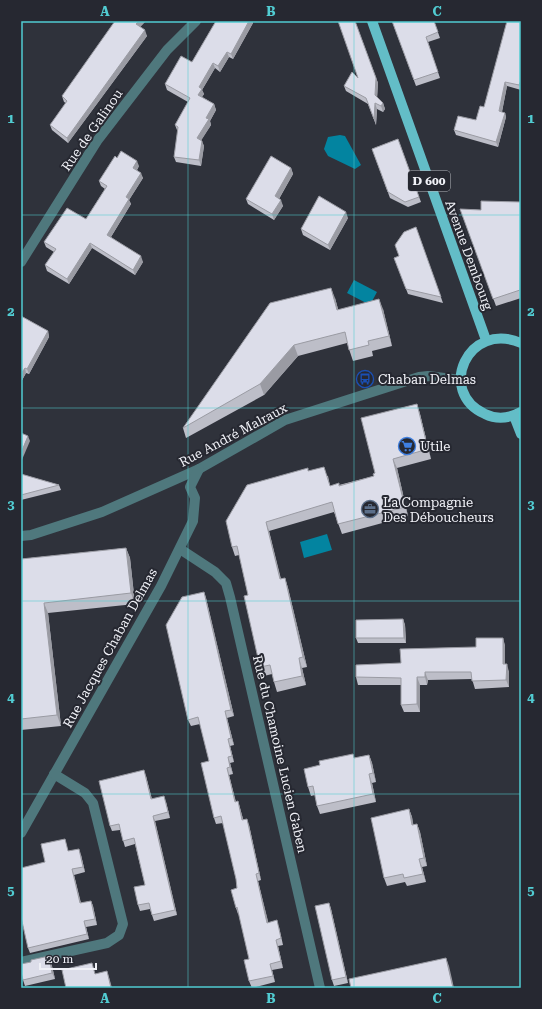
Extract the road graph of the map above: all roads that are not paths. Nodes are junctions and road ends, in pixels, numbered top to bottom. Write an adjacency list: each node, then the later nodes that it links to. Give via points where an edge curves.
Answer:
1 (196, 21): 3 (street, Rue de Galinou, via 167,50 97,141)
2 (372, 21): 4 (main road, Avenue Dembourg / D 600)
3 (21, 262)
4 (486, 340): 5 (main road, via 511,339); 6 (main road, via 467,356)
5 (521, 343)
6 (461, 380): 7 (main road, via 470,403 479,411 502,418); 9 (street, Rue André Malraux, via 419,377 285,420)
7 (518, 414): 8 (main road)
8 (521, 434)
9 (199, 469): 10 (street, Rue André Malraux, via 102,512); 11 (street, Rue Jacques Chaban Delmas, via 190,487 195,498 193,521)
10 (21, 536)
11 (180, 549): 12 (street, Rue Jacques Chaban Delmas); 15 (street, Rue du Chamoine Lucien Gaben, via 215,572 226,583)
12 (54, 774): 13 (street, Rue Jacques Chaban Delmas); 14 (street, via 85,793 93,803 123,924 119,936 107,944)
13 (21, 833)
14 (21, 962)
15 (320, 988)

